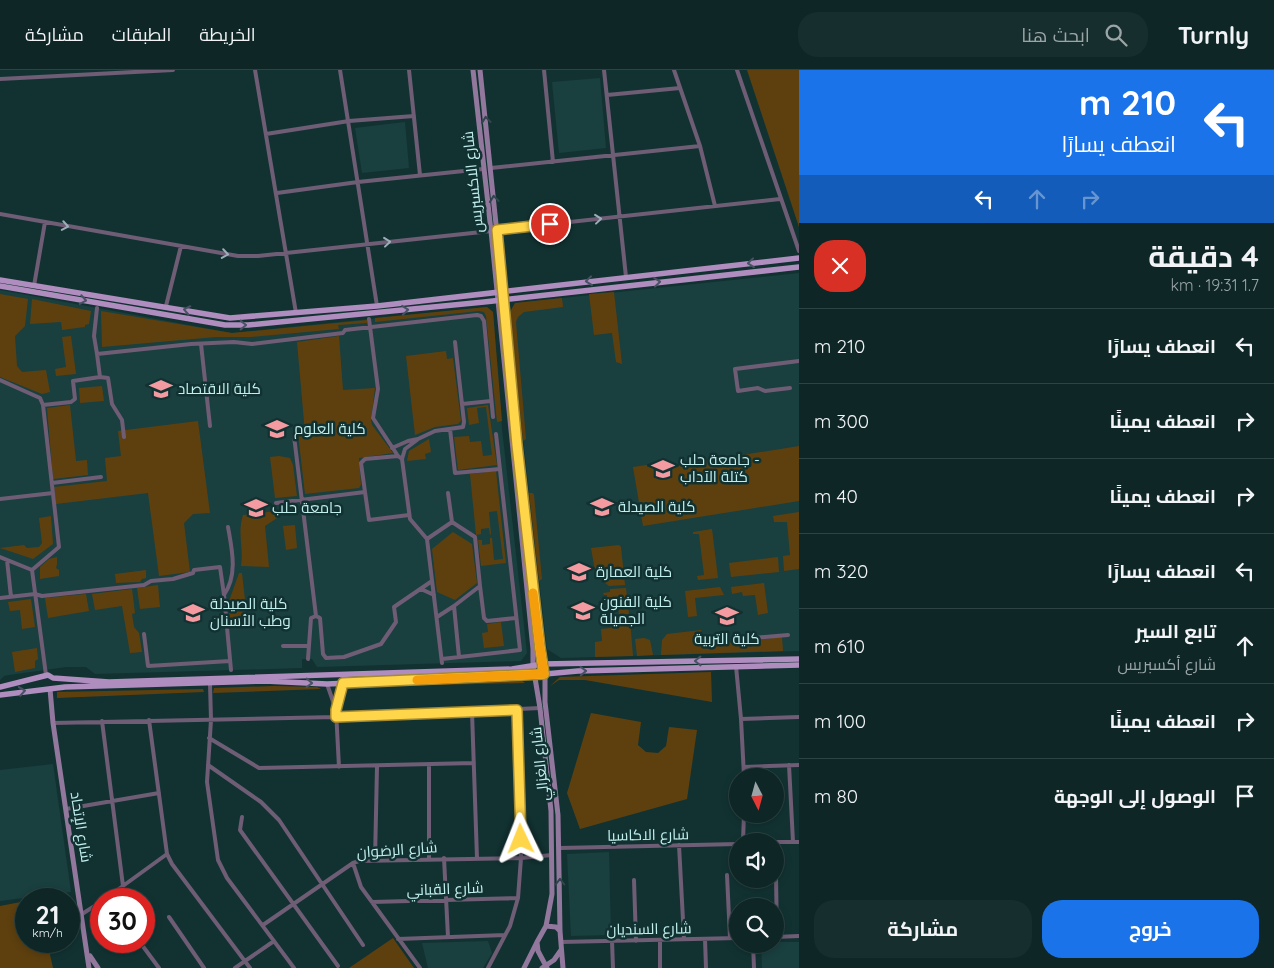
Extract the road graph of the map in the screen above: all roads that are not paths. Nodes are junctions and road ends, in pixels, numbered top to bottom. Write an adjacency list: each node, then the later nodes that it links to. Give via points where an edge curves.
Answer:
1 (67, 70): 13 (street)
2 (173, 70): 12 (street)
3 (255, 70): 19 (street)
4 (340, 70): 18 (street)
5 (408, 70): 17 (street)
6 (473, 70): 24 (main road, شارع الاكسبريس)
7 (480, 70): 23 (main road, one-way to 7)
8 (544, 70): 22 (street)
9 (604, 70): 16 (street)
10 (674, 70): 15 (street)
11 (736, 70): 28 (street)
12 (143, 71): 13 (street)
13 (68, 76): 14 (street)
14 (0, 79)
15 (680, 88): 16 (street); 20 (street)
16 (607, 95): 21 (street)
17 (414, 116): 18 (street); 25 (street)
18 (349, 121): 19 (street); 26 (street)
19 (266, 134): 27 (street)
20 (700, 146): 21 (street); 29 (street)
21 (613, 155): 22 (street); 31 (street)
22 (553, 162): 23 (street)
23 (491, 168): 33 (main road, one-way to 23)
24 (484, 169): 25 (street); 34 (main road, شارع الاكسبريس)
25 (420, 175): 26 (street)
26 (358, 182): 27 (street); 35 (street)
27 (277, 193): 38 (street)
28 (780, 199): 29 (street); 37 (street)
29 (715, 206): 31 (street)
30 (0, 214): 32 (street)
31 (620, 217): 33 (street, one-way to 31); 41 (street)
32 (45, 222): 36 (street, one-way to 36); 44 (street)
33 (497, 230): 45 (main road)
34 (491, 231): 35 (street, one-way to 34); 45 (main road, شارع الاكسبريس)
35 (368, 244): 38 (street); 48 (street)
36 (181, 246): 38 (street, one-way to 38, via 238,256); 47 (street)
37 (799, 251)
38 (287, 252): 51 (street)
39 (799, 258): 41 (main road, one-way to 41)
40 (799, 266): 46 (main road, one-way to 40)
41 (626, 277): 45 (main road, one-way to 45)
42 (0, 280): 44 (main road)
43 (0, 286): 52 (main road, one-way to 52, via 224,325)
44 (34, 286): 47 (main road)
45 (500, 291): 46 (main road); 48 (main road)
46 (500, 300): 52 (main road, one-way to 46); 112 (main road, شارع الغزالي); 114 (main road, شارع الغزالي)
47 (166, 306): 51 (main road, one-way to 47, via 230,318)
48 (377, 306): 50 (main road)
49 (97, 308): 57 (street, via 94,336)
50 (340, 308): 51 (main road); 52 (main road)
51 (296, 313)
52 (342, 316)
53 (369, 319): 54 (street)
54 (370, 327): 56 (street, via 252,344); 62 (street, via 481,316); 72 (street, via 378,390 373,418)
55 (455, 342): 63 (street)
56 (201, 344): 57 (street); 66 (street)
57 (97, 354): 59 (street)
58 (799, 361): 61 (street, via 735,369 738,391 758,388 765,392)
59 (100, 377): 64 (street, via 73,381 75,399 71,402); 70 (street, via 108,378 112,404 122,420)
60 (0, 380): 64 (street, via 40,398)
61 (790, 388)
62 (491, 401): 63 (street); 65 (street)
63 (462, 404): 67 (street, via 462,427)
64 (43, 405): 77 (street)
65 (493, 417)
66 (210, 426)
67 (450, 430): 71 (street, via 435,431); 75 (street, via 455,474)
68 (496, 434): 75 (street)
69 (294, 436): 82 (street)
70 (124, 437)
71 (418, 439): 72 (street); 74 (street, via 405,449)
72 (392, 448): 73 (street)
73 (398, 456): 74 (street); 78 (street, via 365,459 361,463)
74 (402, 459): 84 (street)
75 (500, 469): 102 (street)
76 (101, 477): 77 (street)
77 (52, 483): 79 (street)
78 (365, 492): 82 (street); 84 (street, via 369,520)
79 (53, 493): 81 (street); 90 (street, via 59,548)
80 (448, 493): 85 (street)
81 (0, 499)
82 (302, 500): 83 (street); 100 (street)
83 (276, 503)
84 (410, 515): 87 (street)
85 (452, 522): 87 (street); 92 (street, via 475,537)
86 (228, 527): 95 (street, via 234,565)
87 (427, 539): 91 (street)
88 (0, 557): 89 (street)
89 (7, 560): 90 (street); 97 (street)
90 (32, 570): 94 (street)
91 (432, 581): 93 (street); 96 (street)
92 (480, 586): 99 (street); 102 (street, via 487,621)
93 (421, 589): 96 (street); 100 (street, via 394,607 396,622 381,644 344,657 326,658 320,618)
94 (35, 594): 95 (street, via 42,596 144,585 173,579 194,570 220,567); 97 (street); 118 (street)
95 (224, 595): 111 (street)
96 (434, 595): 101 (street)
97 (11, 597): 98 (street)
98 (0, 598)
99 (454, 606): 101 (street); 108 (street)
100 (316, 616): 107 (street, via 311,618)
101 (437, 617): 108 (street, via 442,661)
102 (516, 618): 108 (street, via 520,650)
103 (144, 634): 111 (street, via 148,666)
104 (788, 634): 105 (street)
105 (737, 637)
106 (282, 646): 107 (street)
107 (309, 646): 109 (street)
108 (459, 657)
109 (308, 659)
110 (799, 659): 112 (main road, one-way to 112)
111 (230, 661): 116 (street)
112 (543, 664): 114 (main road); 117 (main road, شارع الغزالي)
113 (799, 665): 115 (main road)
114 (533, 666): 119 (main road, شارع الغزالي); 120 (main road, via 109,682)
115 (736, 666): 117 (main road, one-way to 115); 133 (street)
116 (232, 670)
117 (544, 674): 119 (main road); 156 (main road, شارع الغزالي)
118 (44, 675): 120 (main road); 124 (main road); 125 (main road, via 40,683)
119 (534, 675): 121 (main road); 127 (main road, شارع الغزالي)
120 (53, 678): 125 (main road, via 55,684)
121 (343, 683): 123 (main road); 128 (street)
122 (210, 684): 123 (main road, one-way to 123, via 265,681); 125 (main road); 135 (street)
123 (327, 684): 128 (street)
124 (0, 687)
125 (47, 689): 126 (main road, one-way to 125); 137 (main road, شارع الإتحاد)
126 (0, 695)
127 (540, 708): 129 (street); 158 (main road, شارع الغزالي, via 551,811)
128 (336, 710): 131 (street)
129 (517, 710): 130 (street); 161 (street)
130 (472, 712): 131 (street); 139 (street)
131 (336, 717): 135 (street); 145 (street)
132 (799, 717): 133 (street)
133 (742, 719): 146 (street)
134 (149, 720): 135 (street); 136 (street); 147 (street)
135 (211, 720): 138 (street)
136 (102, 721): 137 (street); 148 (street)
137 (53, 723): 149 (main road, شارع الإتحاد)
138 (209, 738): 143 (street); 145 (street, via 260,768)
139 (474, 763): 141 (street); 160 (street)
140 (799, 764): 142 (street)
141 (429, 765): 144 (street); 162 (street)
142 (789, 765): 146 (street); 152 (street)
143 (208, 766): 167 (street, via 261,802 279,820); 178 (street, via 207,782 218,860 227,878)
144 (377, 766): 145 (street); 163 (street)
145 (339, 767)
146 (744, 767)
147 (159, 793): 148 (street); 157 (street)
148 (112, 800): 149 (street); 168 (street)
149 (66, 809): 175 (main road, شارع الإتحاد)
150 (242, 817): 173 (street, via 240,830)
151 (784, 842): 152 (street)
152 (793, 842): 153 (street)
153 (799, 842)
154 (729, 844): 155 (street, شارع الاكاسيا)
155 (680, 846): 156 (street, شارع الاكاسيا); 187 (street)
156 (560, 848): 180 (main road, شارع الغزالي, one-way to 156)
157 (167, 854): 168 (street); 200 (street)
158 (552, 855): 161 (street, شارع الرضوان); 179 (main road, شارع الغزالي, via 552,894)
159 (444, 858): 160 (street, شارع الرضوان); 162 (street, شارع الرضوان); 171 (street)
160 (477, 858): 161 (street, شارع الرضوان)
161 (521, 858): 170 (street)
162 (429, 859): 163 (street, شارع الرضوان)
163 (375, 860): 164 (street, شارع الرضوان)
164 (353, 863): 167 (street, شارع الرضوان); 172 (street, via 361,886)
165 (727, 876): 177 (street)
166 (634, 880): 192 (street)
167 (321, 883): 173 (street, شارع الرضوان); 195 (street)
168 (123, 886): 169 (street)
169 (120, 888)
170 (518, 898): 171 (street, شارع القباني); 181 (street)
171 (446, 900): 172 (street, شارع القباني); 183 (street)
172 (372, 902): 186 (street)
173 (292, 904): 178 (street, شارع الرضوان); 201 (street)
174 (90, 909): 175 (street)
175 (82, 914): 196 (main road, شارع الإتحاد)
176 (169, 917): 206 (street)
177 (729, 917)
178 (263, 925): 190 (street)
179 (546, 926): 180 (main road); 193 (main road, شارع الغزالي)
180 (560, 931): 194 (main road, شارع الغزالي)
181 (505, 935): 183 (street); 211 (street)
182 (799, 936): 184 (street)
183 (448, 937): 186 (street)
184 (784, 937)
185 (729, 938): 188 (street, شارع السنديان)
186 (398, 939): 210 (street)
187 (684, 939): 188 (street, شارع السنديان); 189 (street, شارع السنديان)
188 (705, 939): 216 (street)
189 (660, 940): 192 (street, شارع السنديان); 215 (street)
190 (274, 941): 200 (street); 209 (street)
191 (612, 941): 192 (street, شارع السنديان); 194 (street, شارع السنديان); 214 (street)
192 (636, 941)
193 (537, 942): 202 (main road); 212 (main road, شارع الغزالي)
194 (561, 942): 197 (main road, شارع الغزالي)
195 (363, 945)
196 (86, 949): 203 (main road, شارع الإتحاد); 204 (main road)
197 (561, 950): 202 (main road); 213 (main road, شارع الغزالي)
198 (148, 953): 205 (street)
199 (754, 953): 217 (street)
200 (245, 962): 207 (street); 208 (street)
201 (338, 966)
202 (545, 967)
203 (89, 968)
204 (98, 968)
205 (159, 968)
206 (204, 968)
207 (236, 968)
208 (250, 968)
209 (294, 968)
210 (420, 968)
211 (488, 968)
212 (524, 968)
213 (563, 968)
214 (613, 968)
215 (660, 968)
216 (706, 968)
217 (754, 968)

